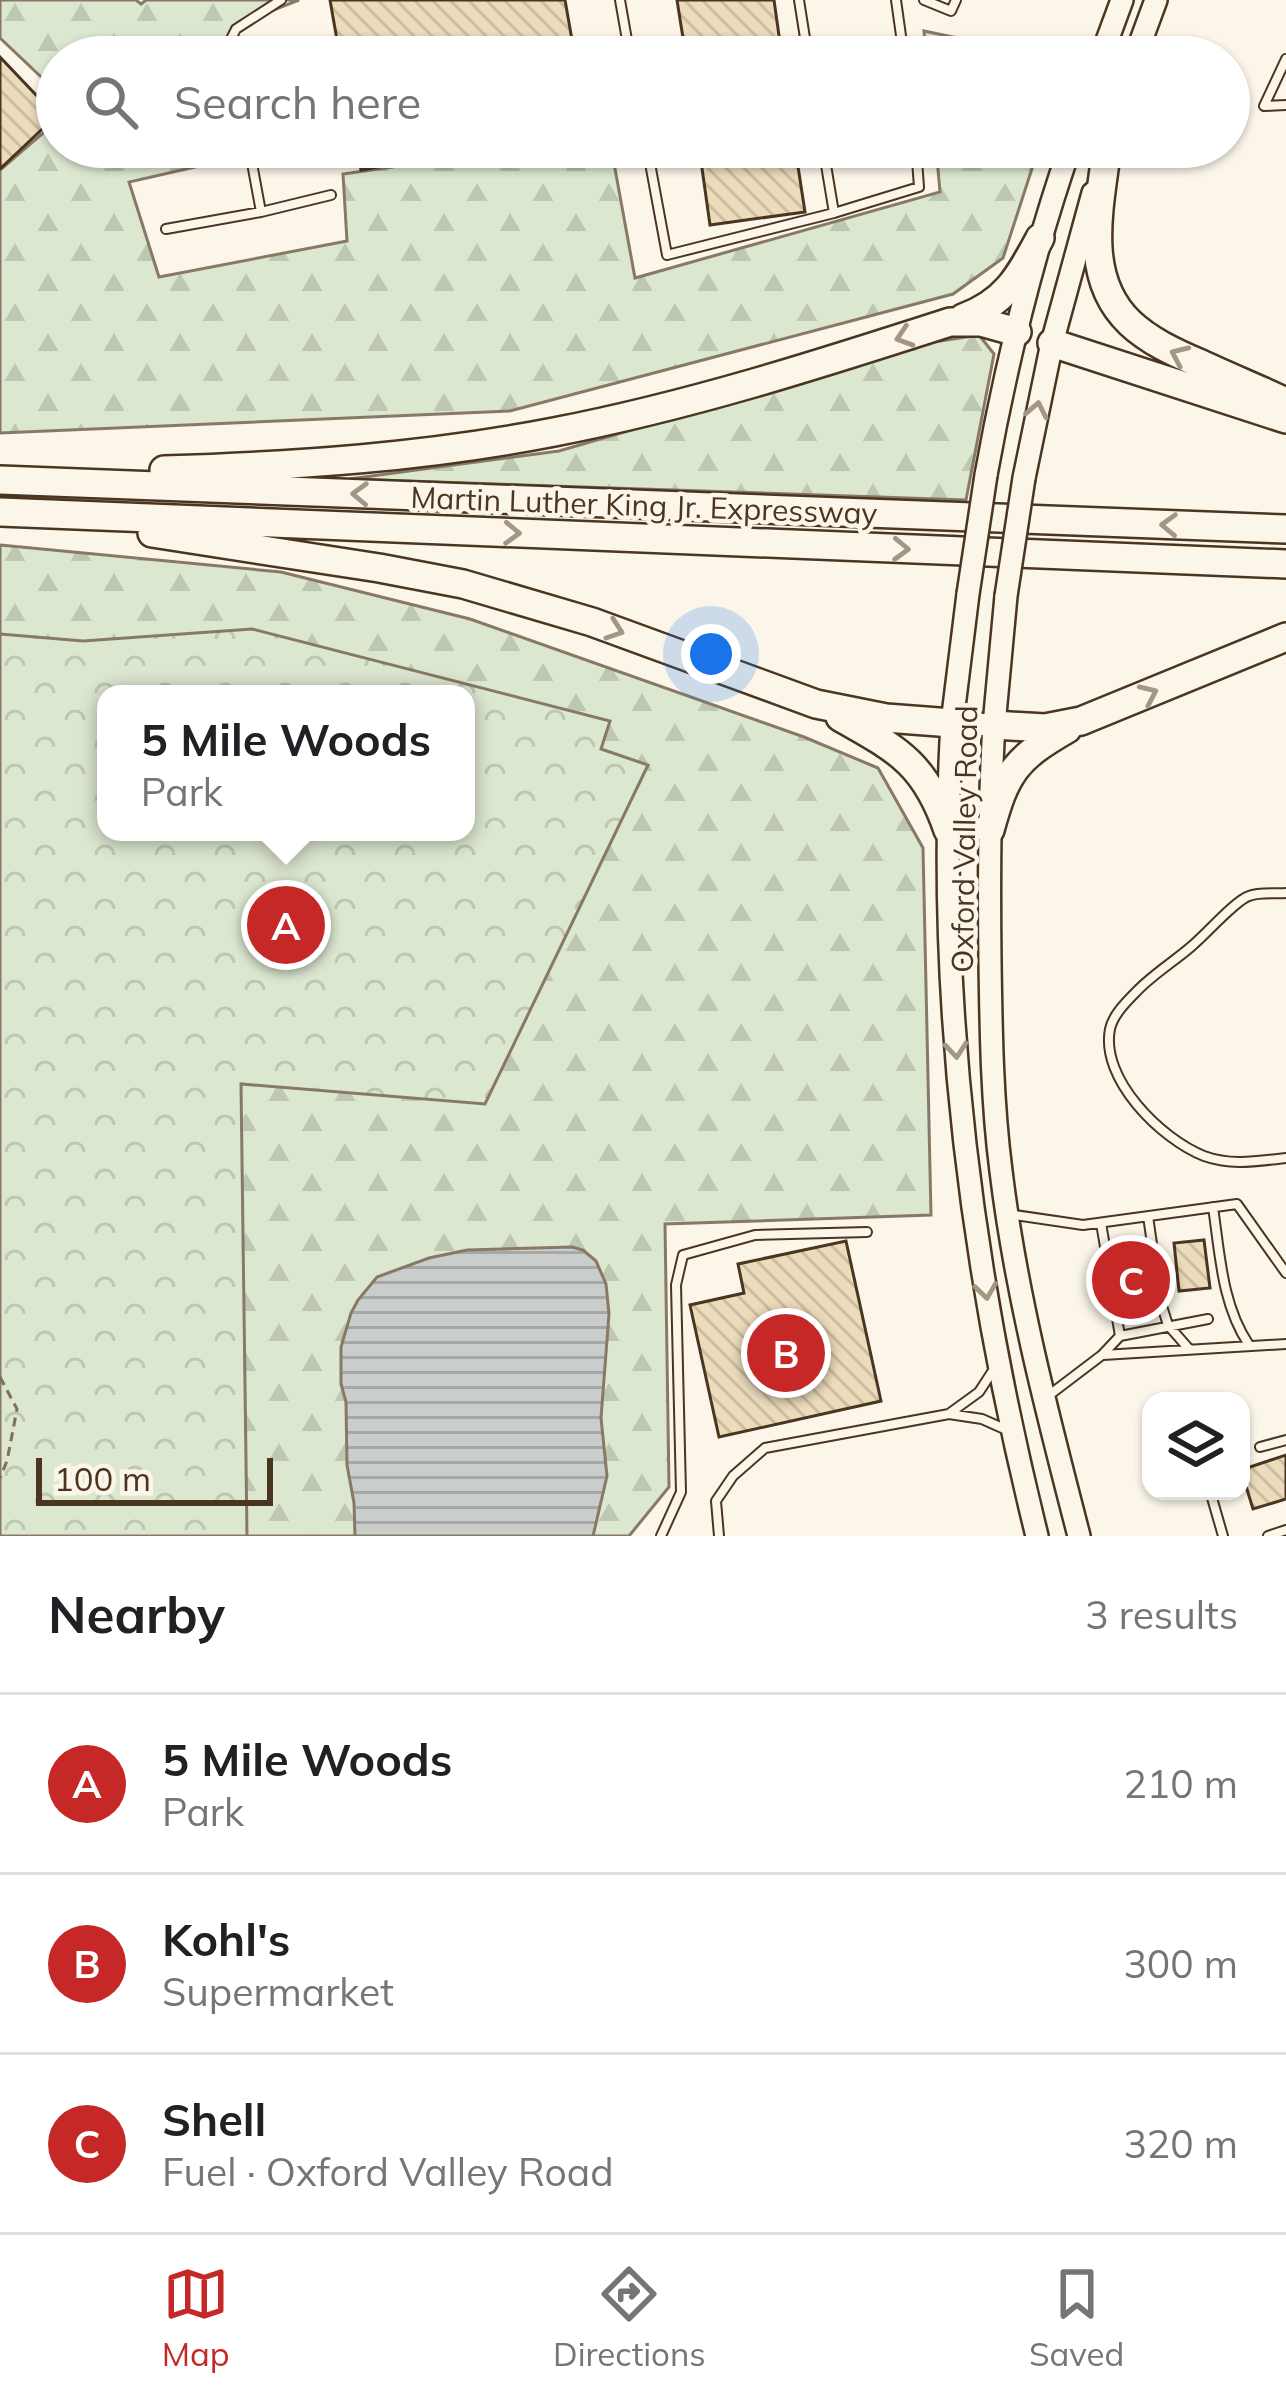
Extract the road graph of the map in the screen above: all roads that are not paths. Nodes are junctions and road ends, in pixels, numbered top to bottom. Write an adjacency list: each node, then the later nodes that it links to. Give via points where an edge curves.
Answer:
1 (281, 0): 9 (lane)
2 (620, 0): 10 (lane)
3 (799, 0): 11 (lane)
4 (896, 0): 12 (lane)
5 (924, 0): 6 (lane, via 951,11)
6 (956, 0)
7 (1122, 0): 13 (main road)
8 (1156, 0): 14 (main road)
9 (233, 36)
10 (626, 36)
11 (805, 36)
12 (901, 36)
13 (1109, 36)
14 (1143, 36)
15 (1286, 59): 16 (lane, via 1264,106)
16 (1286, 105)
17 (253, 168): 25 (lane)
18 (651, 168): 26 (lane, via 667,255)
19 (826, 168): 26 (lane)
20 (918, 168): 26 (lane, via 919,187)
21 (1063, 168): 28 (main road, Oxford Valley Road)
22 (1101, 168): 31 (main road, Oxford Valley Road)
23 (1104, 168): 32 (highway, one-way to 23, via 1151,342 1129,324 1105,284 1098,252)
24 (331, 195): 25 (lane)
25 (261, 212): 27 (lane)
26 (834, 213)
27 (166, 229)
28 (1040, 238): 29 (highway, via 999,300); 30 (main road, Oxford Valley Road)
29 (950, 322): 30 (highway); 34 (highway, one-way to 34, via 674,406 497,442 291,465)
30 (1017, 332): 31 (main road); 41 (main road, Oxford Valley Road, bridge, via 986,476)
31 (1052, 343): 33 (highway); 42 (main road, Oxford Valley Road, one-way to 31, bridge, via 1006,596)
32 (1286, 402)
33 (1286, 419)
34 (0, 477): 36 (highway, Martin Luther King Jr. Expressway, one-way to 34)
35 (9, 512): 37 (highway, Martin Luther King Jr. Expressway, one-way to 37); 39 (highway, one-way to 39, via 463,584 613,628)
36 (1286, 529)
37 (1286, 565)
38 (1286, 638): 40 (highway, one-way to 38)
39 (815, 704): 41 (highway); 43 (highway, via 904,756)
40 (1082, 722): 42 (highway); 44 (highway, via 1017,764)
41 (952, 723): 42 (main road); 43 (main road, Oxford Valley Road)
42 (994, 725): 44 (main road, Oxford Valley Road)
43 (948, 830): 74 (main road, Oxford Valley Road, one-way to 74, via 957,1060)
44 (990, 830): 48 (main road, Oxford Valley Road, via 993,1078)
45 (1286, 893): 46 (lane, via 1248,896 1139,988 1110,1027 1109,1056 1143,1111 1202,1155 1234,1163)
46 (1286, 1158)
47 (1213, 1207): 49 (lane); 57 (lane, via 1237,1204); 71 (lane, via 1234,1324)
48 (1008, 1214): 50 (lane); 75 (main road, Oxford Valley Road)
49 (1148, 1216): 50 (lane); 52 (lane)
50 (1102, 1223): 58 (lane)
51 (867, 1232): 82 (lane, via 755,1235 683,1255 676,1285 681,1492)
52 (1152, 1249): 53 (lane); 54 (lane)
53 (1134, 1252)
54 (1155, 1266): 55 (lane); 59 (lane)
55 (1138, 1270)
56 (1121, 1272): 58 (lane)
57 (1286, 1273)
58 (1110, 1274): 62 (lane)
59 (1157, 1282): 60 (lane); 63 (lane)
60 (1140, 1286)
61 (1124, 1289): 62 (lane)
62 (1113, 1291): 66 (lane)
63 (1160, 1300): 64 (lane); 68 (lane)
64 (1143, 1303)
65 (1127, 1306): 66 (lane)
66 (1116, 1308): 69 (lane)
67 (1208, 1319): 68 (lane)
68 (1168, 1325): 69 (lane); 72 (lane)
69 (1120, 1336): 73 (lane)
70 (1286, 1344): 71 (lane)
71 (1250, 1346): 72 (lane)
72 (1190, 1350): 73 (lane)
73 (1102, 1355): 75 (lane)
74 (997, 1365): 76 (lane, via 979,1392); 77 (main road, Oxford Valley Road)
75 (1045, 1399): 85 (main road, Oxford Valley Road)
76 (949, 1414): 77 (lane); 83 (lane, via 765,1448 716,1502)
77 (1011, 1432): 84 (main road, Oxford Valley Road)
78 (1286, 1440): 79 (lane)
79 (1260, 1448)
80 (1212, 1500): 86 (lane)
81 (1286, 1530): 87 (lane)
82 (662, 1536)
83 (718, 1536)
84 (1037, 1536)
85 (1079, 1536)
86 (1223, 1536)
87 (1268, 1536)

